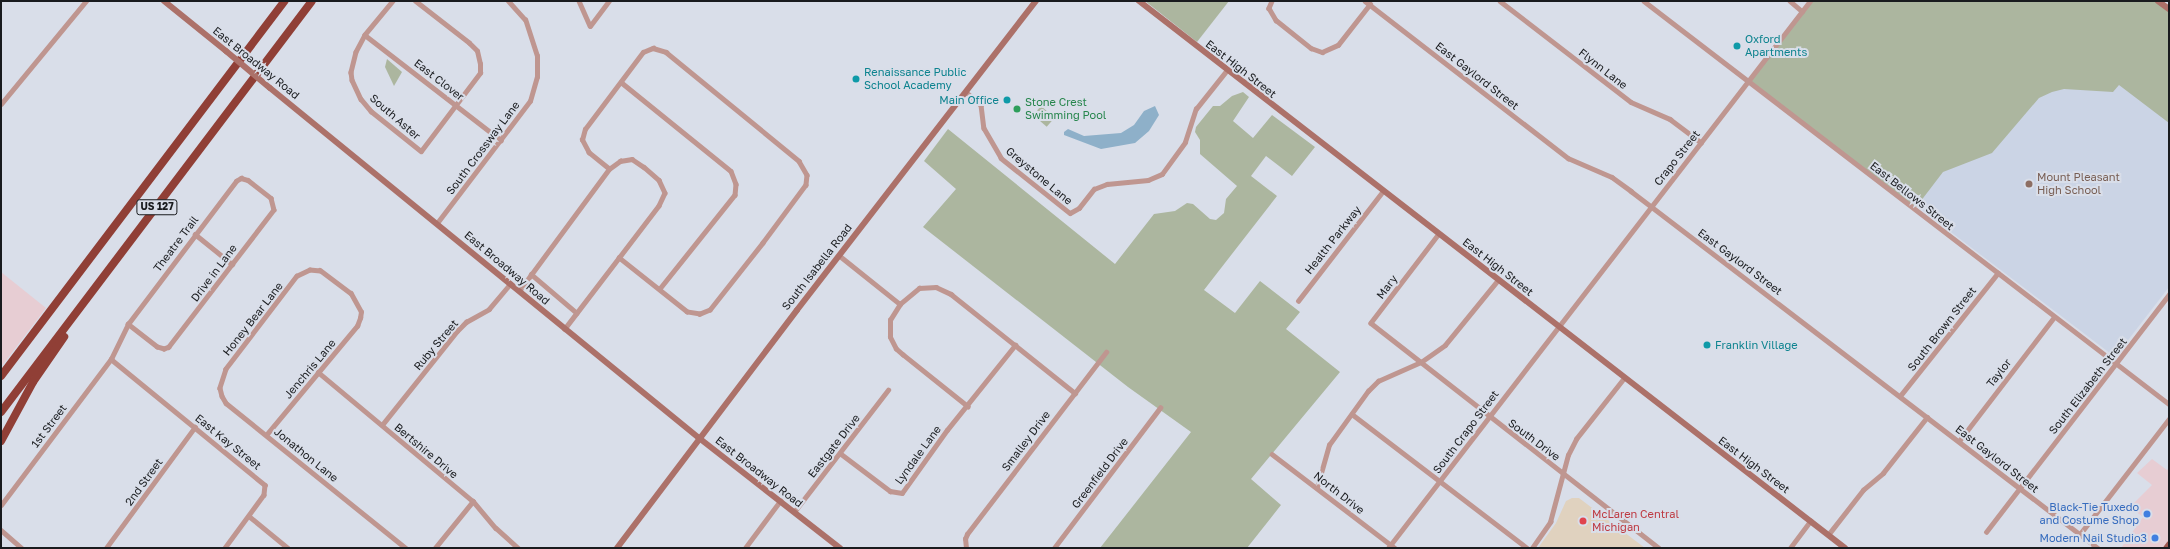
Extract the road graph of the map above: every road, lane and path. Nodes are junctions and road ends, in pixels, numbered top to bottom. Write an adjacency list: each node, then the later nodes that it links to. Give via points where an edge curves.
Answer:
1 (86, 1): 26 (street)
2 (164, 1): 34 (street, East Broadway Road, bridge)
3 (285, 1): 63 (highway, US 127)
4 (312, 1): 50 (highway, US 127)
5 (393, 1): 21 (street)
6 (415, 1): 27 (street, via 477,51 480,73)
7 (508, 1): 28 (street, South Crossway Lane, via 525,20 537,56 537,77 530,101)
8 (579, 1): 9 (street, via 590,26)
9 (609, 1)
10 (1036, 1): 25 (street, South Isabella Road)
11 (1139, 1): 22 (street, East High Street)
12 (1272, 1): 18 (street, via 1269,8 1276,20 1311,48 1322,52 1338,45)
13 (1500, 1): 29 (street, Flynn Lane, via 1631,102 1670,119)
14 (1644, 1): 23 (street, East Bellows Street)
15 (1790, 1): 20 (street)
16 (1810, 1): 20 (street, Crapo Street)
17 (2158, 1): 19 (street)
18 (1368, 3): 33 (street, East Gaylord Street, via 1568,158 1612,177)
19 (2169, 9)
20 (1802, 11): 23 (street, Crapo Street)
21 (365, 35): 27 (street, East Clover); 27 (street, South Aster, via 356,52 351,72 355,87 371,111 421,151)
22 (1227, 70): 25 (street, Greystone Lane, via 1196,109 1185,142 1162,174 1148,180 1107,184 1094,189 1075,212 1070,213 1001,158 984,128 981,105); 32 (street, East High Street)
23 (1747, 81): 29 (street, Crapo Street); 41 (street, East Bellows Street)
24 (621, 82): 30 (street, via 585,129 582,140 589,153); 45 (street, via 731,172 736,184 735,195); 45 (street, via 643,52 654,48 666,52 799,161 807,175 806,185 794,202 710,310 700,314 687,312)
25 (966, 92): 37 (street, South Isabella Road)
26 (1, 104)
27 (456, 105): 28 (street, East Clover)
28 (501, 140): 34 (street, South Crossway Lane)
29 (1701, 142): 33 (street, Crapo Street)
30 (609, 169): 38 (street, via 620,161 632,159 659,180 665,193 659,206); 42 (street)
31 (241, 178): 35 (street, Theatre Trail); 39 (street, Drive in Lane, via 271,198 274,210)
32 (1382, 191): 36 (street, East High Street); 48 (street, Health Parkway)
33 (1651, 206): 54 (street, Crapo Street); 68 (street, East Gaylord Street)
34 (437, 223): 44 (street, East Broadway Road)
35 (195, 234): 39 (street); 53 (street, Theatre Trail)
36 (1439, 234): 43 (street, East High Street); 56 (street, Mary, via 1371,323)
37 (840, 256): 49 (street); 80 (street, South Isabella Road)
38 (619, 258): 45 (street); 51 (street)
39 (232, 264): 53 (street, Drive in Lane, via 169,347 157,347)
40 (310, 270): 62 (street, Jenchris Lane, via 320,270 351,294 361,312 357,326); 65 (street, Honey Bear Lane, via 297,276 226,369)
41 (1998, 273): 52 (street, East Bellows Street); 68 (street, South Brown Street)
42 (531, 274): 46 (street); 51 (street)
43 (1498, 280): 54 (street, East High Street); 60 (street, via 1445,345)
44 (510, 284): 46 (street, East Broadway Road); 77 (street, Ruby Street, via 489,308 466,322 457,331)
45 (660, 289)
46 (518, 291): 55 (street, East Broadway Road)
47 (2169, 294): 61 (street, South Elizabeth Street)
48 (1298, 301)
49 (900, 304): 57 (street, via 919,288 936,287 951,294); 70 (street, via 888,328 896,349)
50 (78, 311): 72 (highway, US 127); 81 (highway, via 63,339 33,382)
51 (577, 313): 55 (street)
52 (2054, 317): 61 (street, East Bellows Street); 82 (street, Taylor)
53 (128, 324): 59 (street, Theatre Trail)
54 (1557, 326): 64 (street, East High Street); 74 (street, South Crapo Street)
55 (565, 329): 80 (street, East Broadway Road)
56 (1398, 345): 60 (street, South Drive)
57 (1015, 346): 67 (street); 70 (street)
58 (1106, 352): 67 (street, Smalley Drive)
59 (111, 359): 78 (street, East Kay Street); 91 (street, 1st Street)
60 (1421, 362): 73 (street, via 1378,381); 74 (street, South Drive)
61 (2116, 364): 69 (street, East Bellows Street); 88 (street, South Elizabeth Street)
62 (318, 372): 77 (street, Bertshire Drive); 79 (street, Jenchris Lane)
63 (1, 376)
64 (1624, 378): 85 (street, via 1576,439 1568,454); 94 (street, East High Street)
65 (220, 388): 79 (street, Jonathon Lane, via 226,403)
66 (888, 390): 83 (street, Eastgate Drive)
67 (1075, 393): 100 (street, Smalley Drive, via 967,534)
68 (1900, 396): 75 (street, East Gaylord Street)
69 (2169, 404)
70 (968, 407): 83 (street, Lyndale Lane, via 947,430 902,493 890,492)
71 (1160, 408): 112 (street, Greenfield Drive)
72 (1, 412)
73 (1352, 414): 86 (street); 87 (street, via 1328,445)
74 (1489, 417): 85 (street, South Drive); 86 (street, South Crapo Street)
75 (1927, 417): 82 (street, East Gaylord Street); 98 (street)
76 (2169, 419): 97 (street)
77 (382, 425): 89 (street, Bertshire Drive)
78 (195, 427): 93 (street, East Kay Street, via 265,485 264,495); 103 (street, 2nd Street)
79 (267, 434): 106 (street, Jonathon Lane)
80 (699, 438): 90 (street, East Broadway Road); 109 (street, South Isabella Road)
81 (1, 441)
82 (1959, 441): 88 (street, East Gaylord Street)
83 (840, 453): 92 (street, Eastgate Drive)
84 (1272, 454): 87 (street, North Drive)
85 (1564, 473): 114 (street, via 1550,522); 115 (street, South Drive)
86 (1440, 481): 101 (street, South Crapo Street); 113 (street)
87 (1317, 487): 101 (street, North Drive)
88 (2020, 488): 96 (street, South Elizabeth Street); 97 (street, East Gaylord Street)
89 (473, 501): 107 (street); 108 (street, Bertshire Drive, via 496,528)
90 (780, 501): 92 (street, East Broadway Road); 110 (street)
91 (1, 504)
92 (794, 512): 111 (street, East Broadway Road)
93 (249, 516): 104 (street); 105 (street)
94 (1810, 521): 98 (street, East High Street); 116 (street)
95 (1, 530): 102 (street)
96 (1986, 532)
97 (2080, 534): 118 (street, East Gaylord Street)
98 (1828, 535): 117 (street, East High Street)
99 (2169, 544): 119 (main road)
100 (965, 546)
101 (1391, 547)
102 (22, 548)
103 (106, 548)
104 (225, 548)
105 (288, 548)
106 (406, 548)
107 (435, 548)
108 (518, 548)
109 (617, 548)
110 (745, 548)
111 (840, 548)
112 (1054, 548)
113 (1527, 548)
114 (1532, 548)
115 (1659, 548)
116 (1790, 548)
117 (1845, 548)
118 (2098, 548)
119 (2166, 548)

